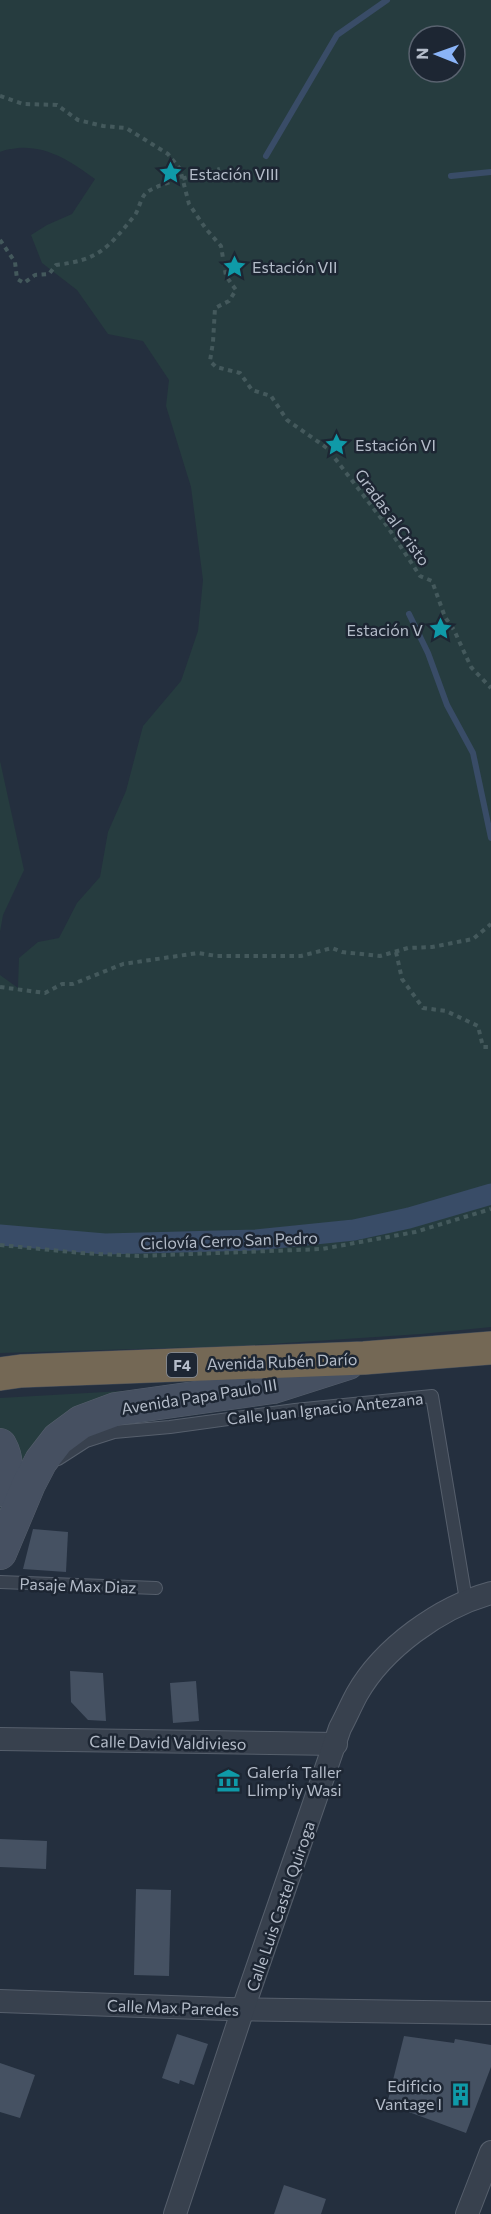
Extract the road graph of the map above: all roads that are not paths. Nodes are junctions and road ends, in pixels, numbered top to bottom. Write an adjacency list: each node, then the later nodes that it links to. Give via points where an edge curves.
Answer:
1 (491, 1348): 2 (highway, Avenida Rubén Darío / F4)
2 (364, 1358): 3 (highway, Avenida Rubén Darío / F4); 5 (main road, Avenida Papa Paulo III, via 273,1387 116,1408 81,1422 58,1439)
3 (0, 1374)
4 (0, 1445): 5 (main road, Avenida Papa Paulo III)
5 (14, 1487): 6 (main road, Avenida Papa Paulo III); 10 (lane, Calle Juan Ignacio Antezana, via 86,1441 114,1432 432,1396)
6 (0, 1553)
7 (0, 1582): 8 (lane, Pasaje Max Diaz)
8 (156, 1588)
9 (491, 1593): 10 (street, Calle Luis Castel Quiroga)
10 (466, 1600): 12 (street, Calle Luis Castel Quiroga, via 428,1622 381,1662 357,1693)
11 (0, 1739): 12 (street, Calle David Valdivieso)
12 (336, 1744): 14 (street, Calle Luis Castel Quiroga)
13 (0, 2001): 14 (street, Calle Max Paredes)
14 (243, 2009): 15 (street, Calle Max Paredes); 17 (street, Calle Luis Castel Quiroga)
15 (491, 2013)
16 (491, 2152): 18 (street)
17 (175, 2214)
18 (467, 2214)

